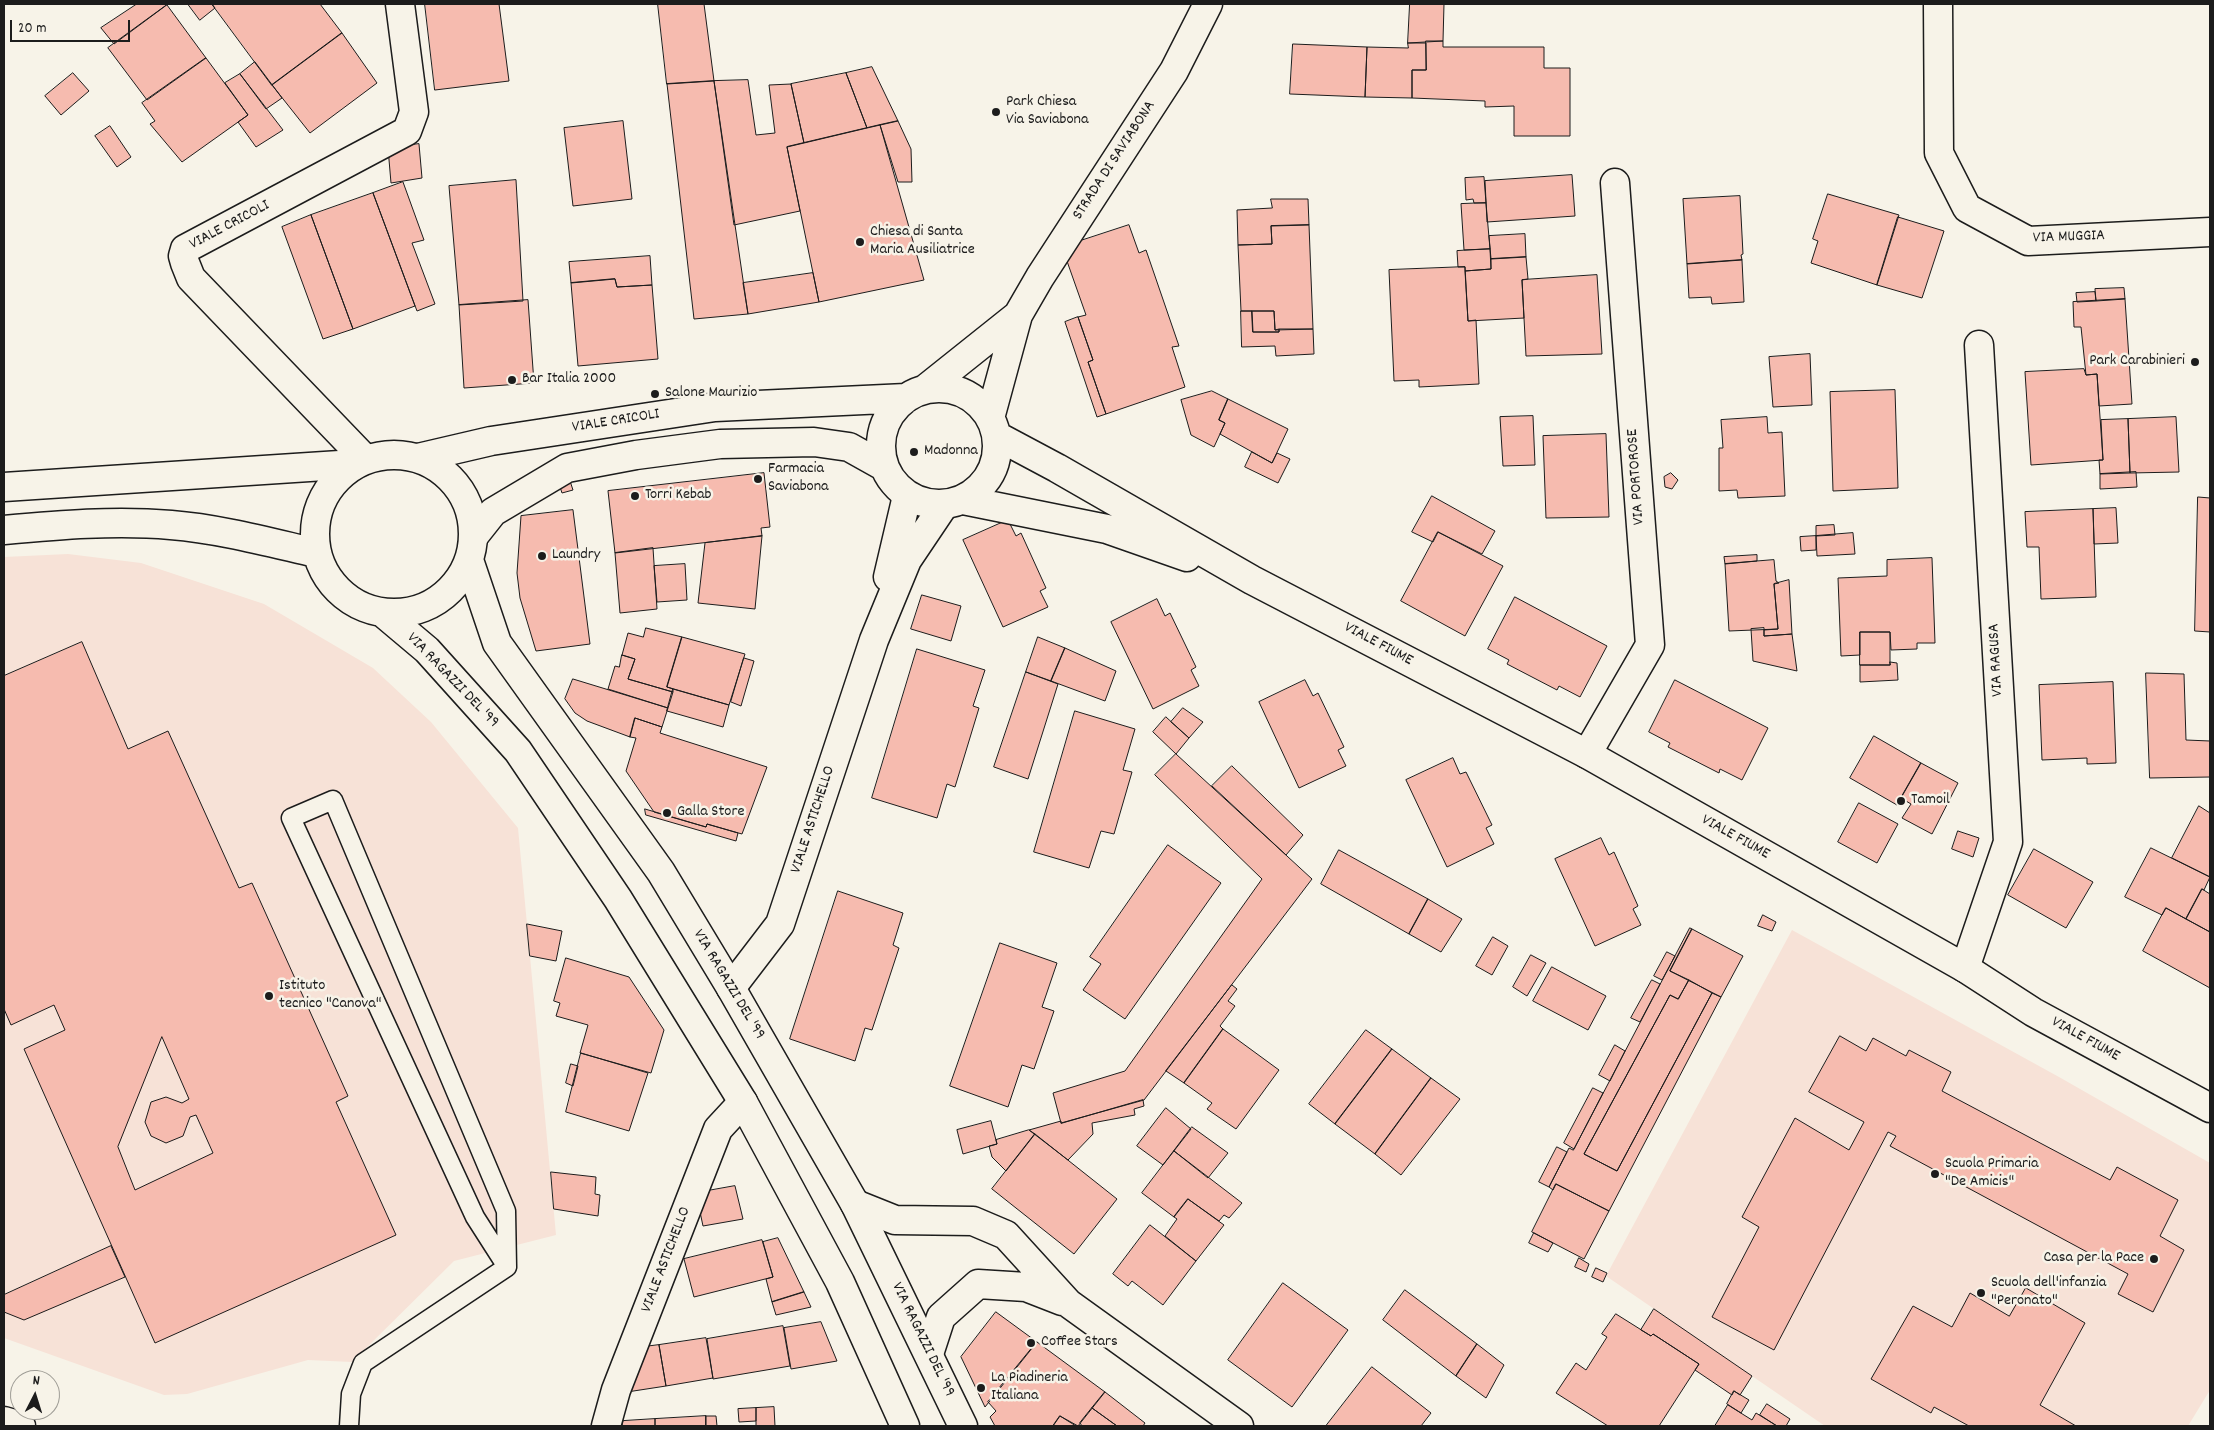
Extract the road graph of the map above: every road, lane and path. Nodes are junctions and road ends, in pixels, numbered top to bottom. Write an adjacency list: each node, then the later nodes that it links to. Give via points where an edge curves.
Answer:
1 (400, 4): 11 (street, VIALE CRICOLI, via 414,112 408,131 184,252 191,278)
2 (1208, 4): 6 (street, STRADA DI SAVIABONA, via 1174,71)
3 (1938, 4): 5 (street, VIA MUGGIA, via 1939,153 1967,208 2028,241)
4 (1615, 183): 22 (street, VIA PORTOROSE, via 1650,645)
5 (2210, 232)
6 (1018, 315): 8 (street, STRADA DI SAVIABONA); 9 (street, STRADA DI SAVIABONA)
7 (1979, 345): 23 (street, VIA RAGUSA, via 2008,842)
8 (915, 394): 9 (street, via 943,388 962,392 978,403); 10 (street, VIALE CRICOLI, via 715,407 491,441); 12 (street, via 892,410 883,428 880,447)
9 (993, 427): 15 (street, via 997,455 991,474 979,489); 19 (street, VIALE FIUME)
10 (418, 458): 11 (street, VIALE CRICOLI, via 401,454 382,455); 17 (street, VIALE CRICOLI, via 441,470 459,488 470,511)
11 (360, 462): 13 (street, VIALE CRICOLI); 18 (street, VIALE CRICOLI, via 335,479 321,502 314,526)
12 (883, 466): 14 (street, via 892,483); 17 (street, VIALE CRICOLI, via 849,448 814,442 720,444 567,468 494,512)
13 (4, 488)
14 (907, 496): 15 (street, via 925,504); 21 (street, VIALE ASTICHELLO)
15 (954, 502): 19 (street, VIALE FIUME, via 1107,529); 21 (street, VIALE ASTICHELLO, via 907,560)
16 (4, 530): 18 (street, via 85,522 171,525 232,534)
17 (471, 548): 20 (street, VIALE CRICOLI, via 456,584 435,601 410,612); 24 (street, VIA RAGAZZI DEL '99, via 497,643 661,872)
18 (316, 553): 20 (street, VIALE CRICOLI, via 325,574 340,593 360,606)
19 (1252, 580): 22 (street, VIALE FIUME)
20 (383, 613): 25 (street, VIA RAGAZZI DEL '99, via 427,650 518,751 618,899)
21 (874, 640): 24 (street, VIALE ASTICHELLO, via 780,924)
22 (1586, 754): 23 (street, VIALE FIUME)
23 (1965, 968): 26 (street, VIALE FIUME, via 2033,1012)
24 (731, 988): 27 (street, VIA RAGAZZI DEL '99)
25 (744, 1102): 34 (street, VIALE ASTICHELLO, via 718,1129 616,1390); 35 (street, VIA RAGAZZI DEL '99, via 840,1282)
26 (2210, 1108)
27 (855, 1204): 29 (street, via 895,1220 973,1221 1006,1235); 30 (street, VIA RAGAZZI DEL '99)
28 (507, 1267): 28 (lane, via 506,1211 332,800 291,818 476,1217); 33 (lane, via 363,1363 351,1394)
29 (1068, 1303): 30 (street, via 1026,1287 978,1284 941,1318); 37 (street)
30 (930, 1354): 36 (street, VIA RAGAZZI DEL '99)
31 (4, 1421): 32 (street)
32 (21, 1426)
33 (349, 1426)
34 (606, 1426)
35 (906, 1426)
36 (963, 1426)
37 (1239, 1426)

